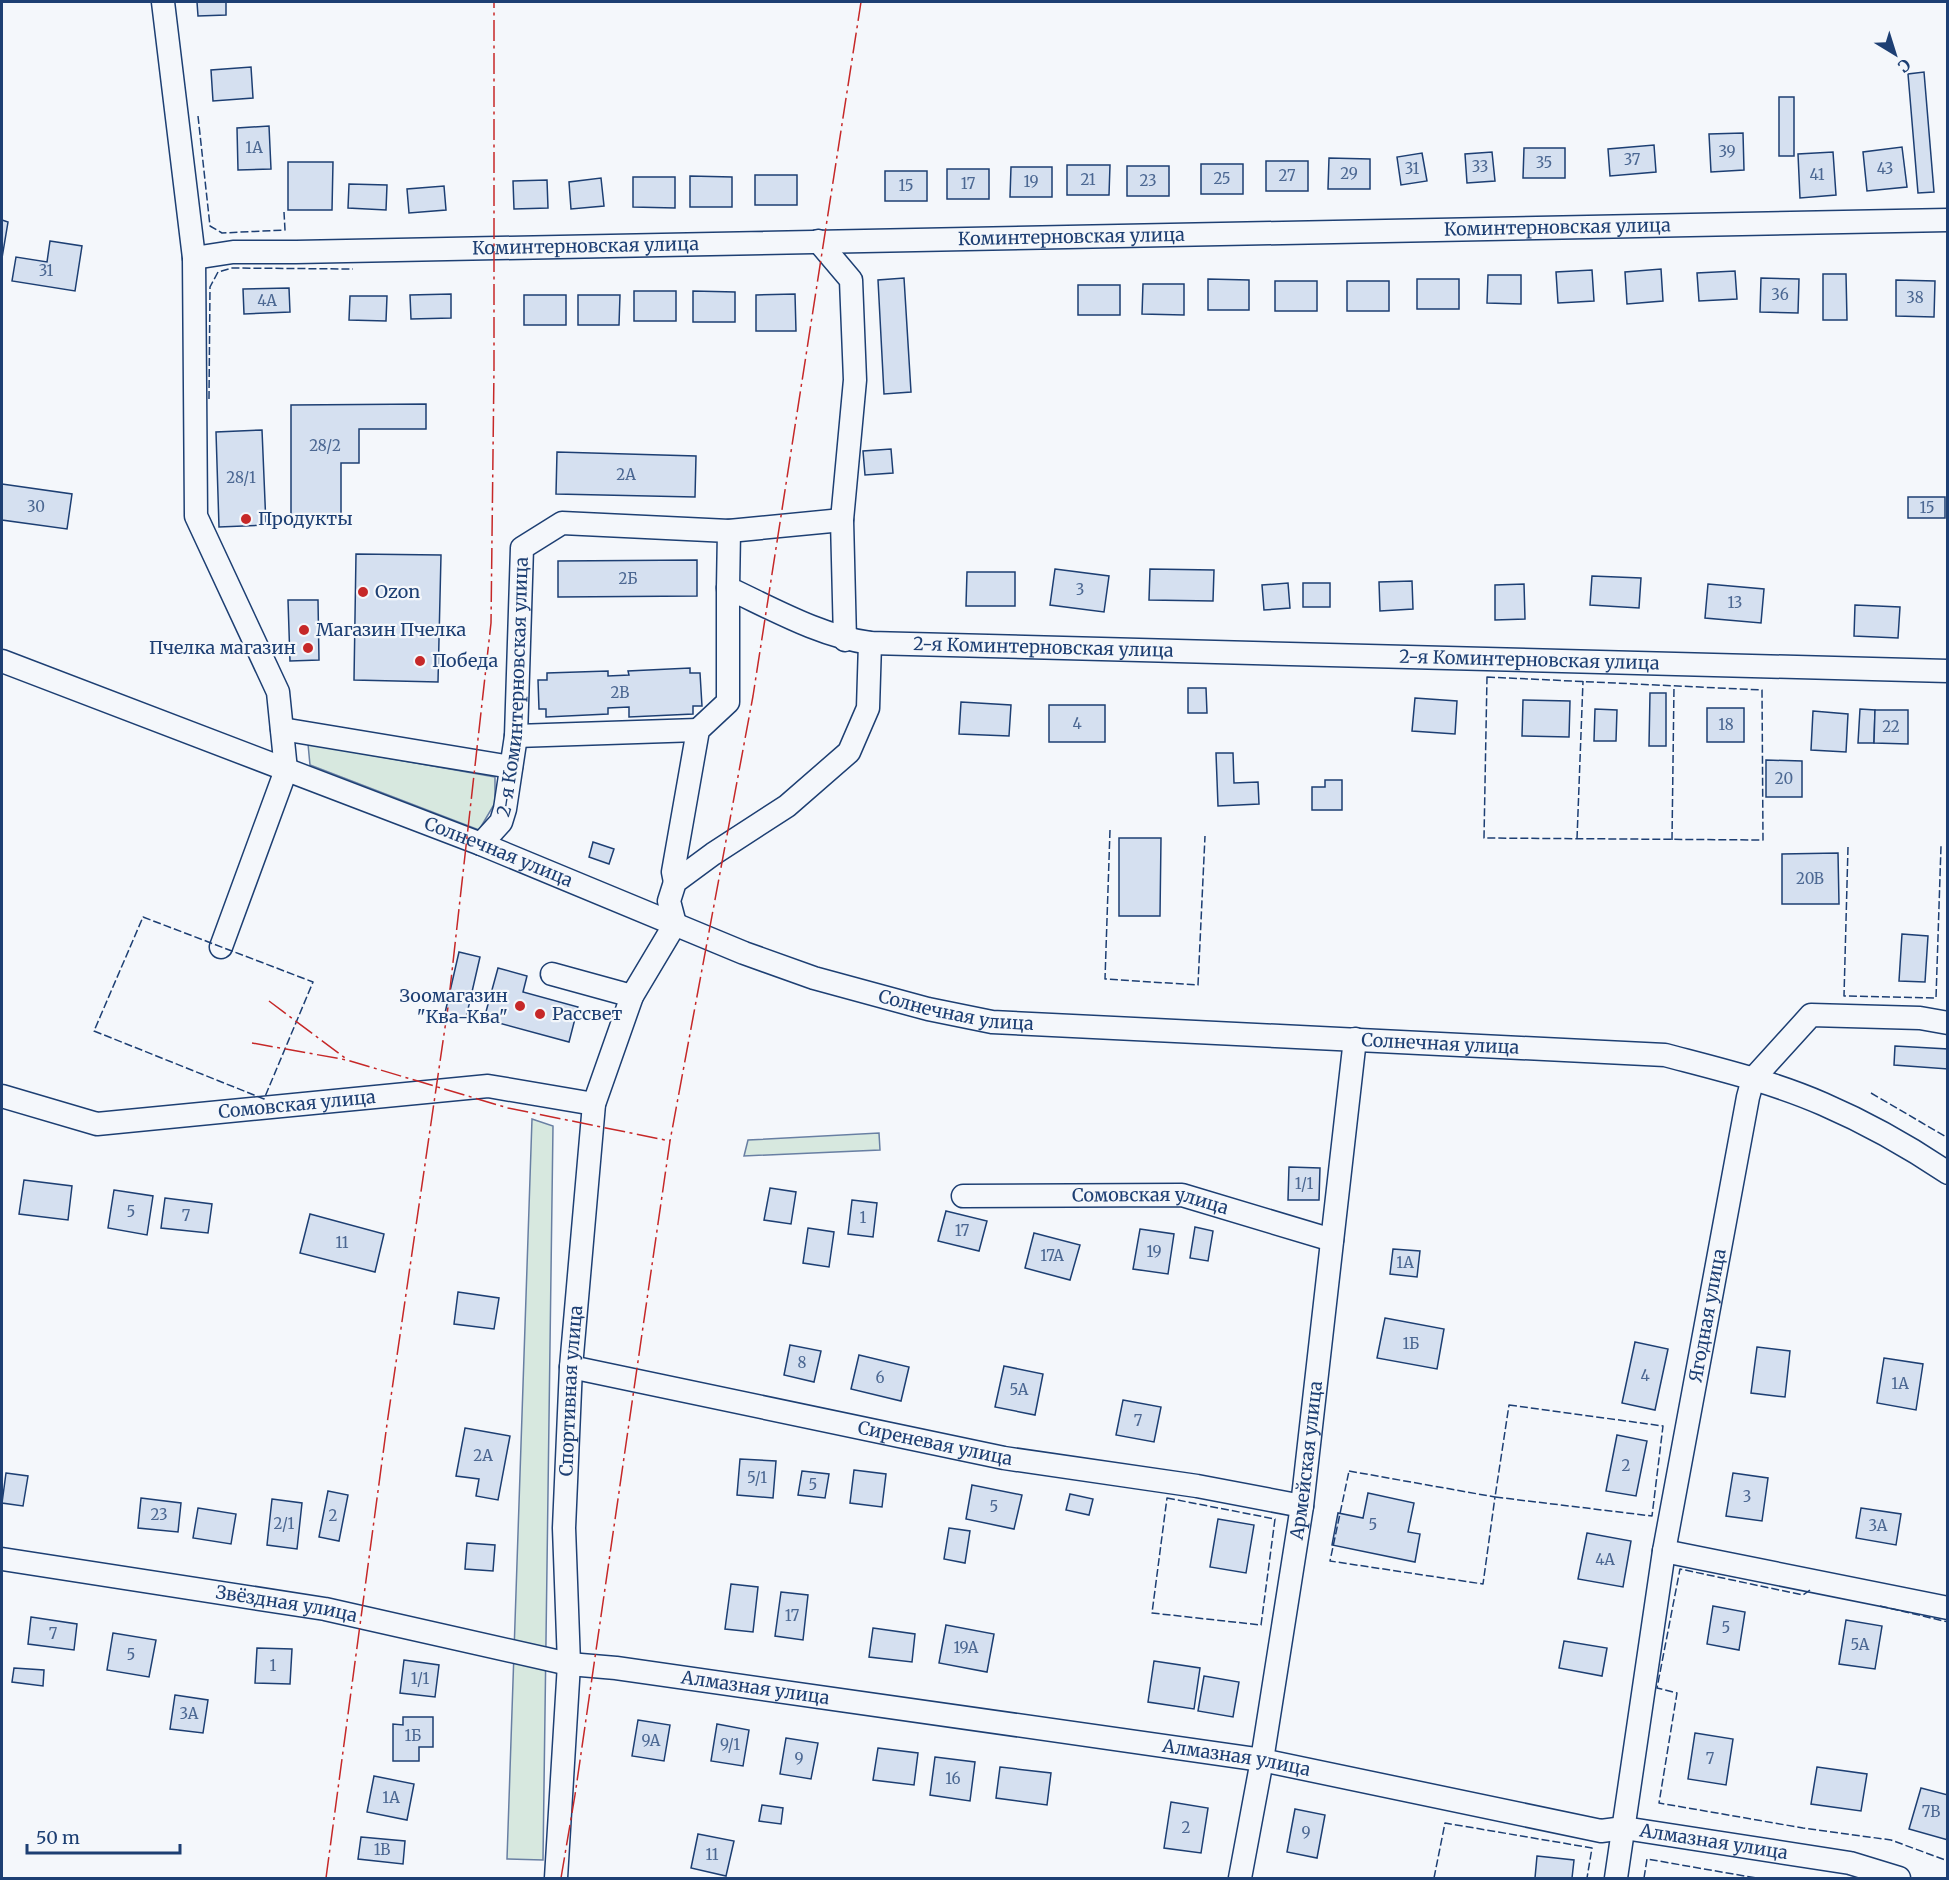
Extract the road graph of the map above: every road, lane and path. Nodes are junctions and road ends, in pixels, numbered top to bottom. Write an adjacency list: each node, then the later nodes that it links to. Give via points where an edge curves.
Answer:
1 (163, 2): 4 (street)
2 (1947, 220): 3 (street, Коминтерновская улица)
3 (818, 241): 4 (street, Коминтерновская улица, via 232,252); 5 (street, via 851,280 855,380)
4 (194, 258): 12 (street, via 196,516 278,692)
5 (842, 520): 6 (street); 8 (street)
6 (729, 531): 7 (street); 14 (street, 2-я Коминтерновская улица, via 562,523 522,548)
7 (728, 588): 8 (street, 2-я Коминтерновская улица); 13 (street, via 728,702)
8 (845, 639): 9 (street, 2-я Коминтерновская улица)
9 (870, 644): 11 (street, 2-я Коминтерновская улица); 18 (street, via 868,708 849,752 787,806)
10 (2, 661): 16 (street, Солнечная улица)
11 (1947, 671)
12 (282, 729): 15 (street); 16 (street)
13 (698, 730): 14 (street); 18 (street, via 673,872)
14 (516, 736): 15 (street, 2-я Коминтерновская улица)
15 (511, 768): 17 (street, 2-я Коминтерновская улица, via 501,822)
16 (286, 770): 17 (street, Солнечная улица); 20 (street)
17 (481, 844): 19 (street, Солнечная улица)
18 (675, 882): 19 (street, via 669,901)
19 (675, 924): 22 (street, Спортивная улица); 24 (street, Солнечная улица, via 814,978 992,1022)
20 (221, 947)
21 (552, 974): 22 (street)
22 (632, 996): 27 (street, Спортивная улица)
23 (1947, 1023): 25 (street, via 1920,1018 1811,1015)
24 (1354, 1039): 25 (street, Солнечная улица, via 1665,1055); 30 (street, Армейская улица)
25 (1753, 1079): 28 (street, Солнечная улица, via 1822,1103 1908,1146); 33 (street, Ягодная улица)
26 (2, 1096): 27 (street, Сомовская улица, via 97,1124 488,1086)
27 (594, 1104): 31 (street, Спортивная улица)
28 (1947, 1173)
29 (963, 1196): 30 (street, Сомовская улица, via 1182,1195)
30 (1332, 1240): 32 (street, Армейская улица)
31 (571, 1367): 32 (street, Сиреневая улица, via 1005,1458); 36 (street, Спортивная улица, via 564,1528)
32 (1302, 1506): 37 (street, Армейская улица)
33 (1664, 1551): 35 (street); 38 (street, Ягодная улица)
34 (2, 1559): 36 (street, Звёздная улица, via 326,1609)
35 (1947, 1608)
36 (569, 1664): 37 (street, Алмазная улица); 39 (street, Спортивная улица)
37 (1262, 1760): 38 (street, Алмазная улица, via 1601,1831); 40 (street, Армейская улица)
38 (1624, 1828): 41 (street, Ягодная улица); 42 (street, Алмазная улица, via 1850,1863)
39 (556, 1878)
40 (1240, 1878)
41 (1616, 1878)
42 (1899, 1878)

